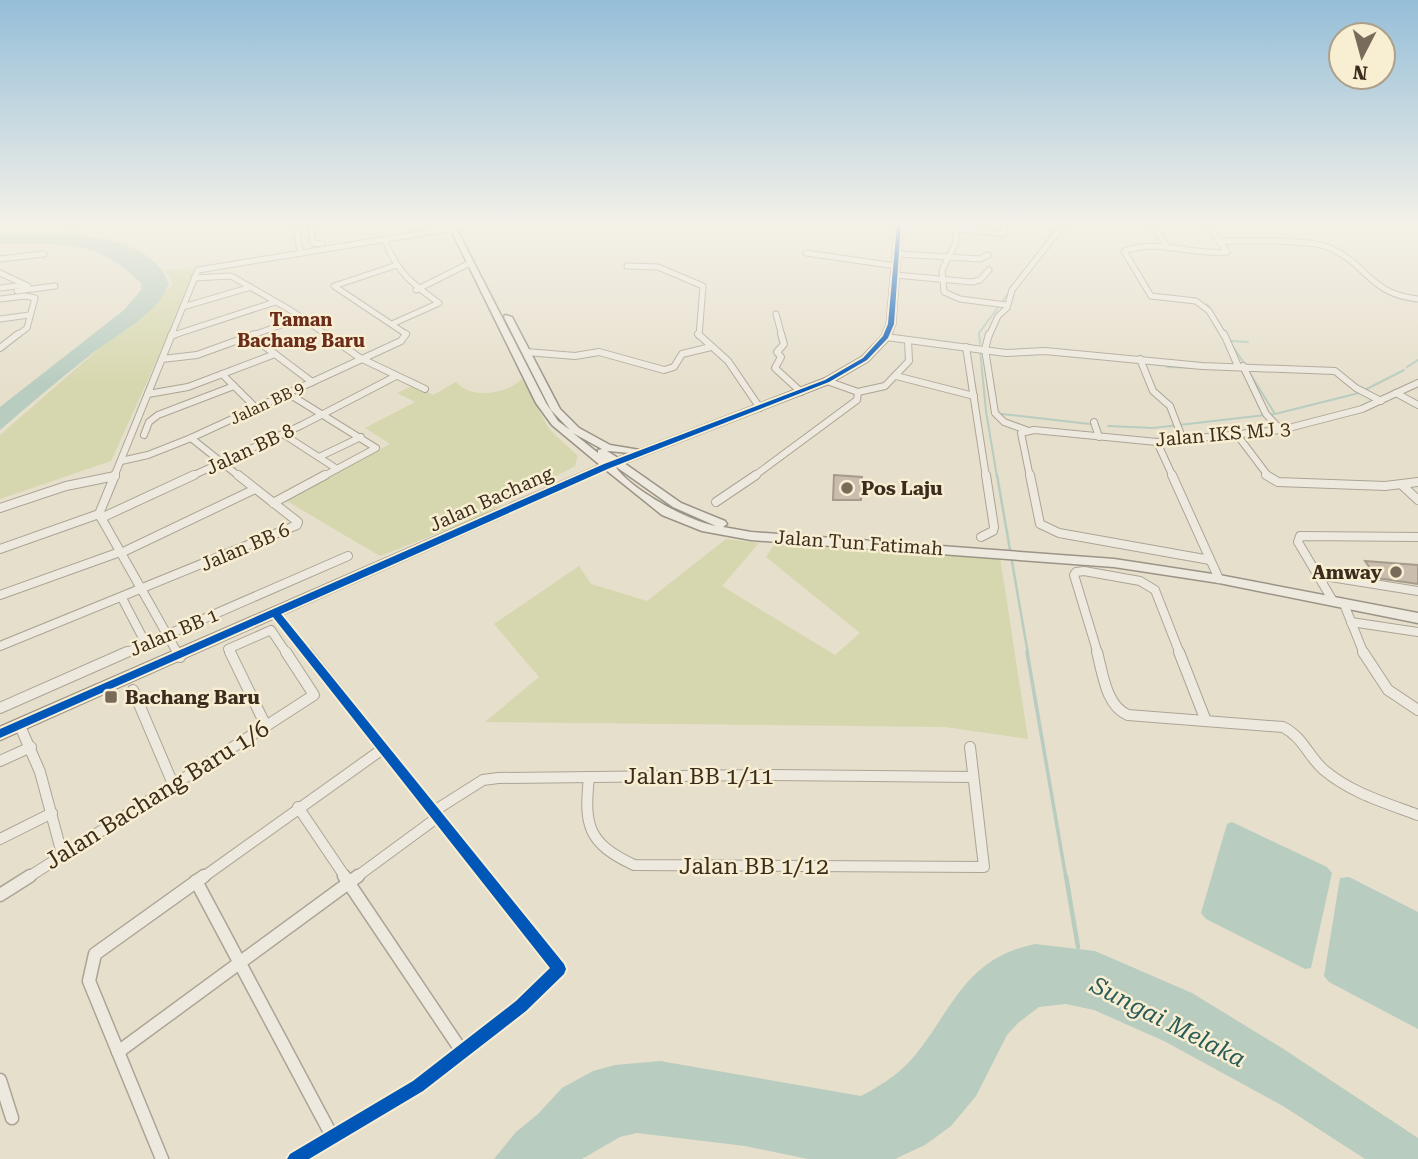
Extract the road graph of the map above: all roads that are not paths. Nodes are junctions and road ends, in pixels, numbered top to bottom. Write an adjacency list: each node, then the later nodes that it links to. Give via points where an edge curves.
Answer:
1 (10, 278): 17 (street)
2 (194, 278): 27 (street)
3 (233, 278): 19 (street)
4 (359, 278): 32 (street, via 334,286)
5 (405, 278): 21 (street)
6 (440, 278): 21 (street)
7 (478, 278): 80 (main road, Jalan Tun Fatimah, via 546,412)
8 (485, 278): 43 (main road, Jalan Tun Fatimah)
9 (684, 278): 40 (street, via 702,286 698,334)
10 (895, 278): 36 (main road)
11 (933, 278): 16 (street)
12 (981, 278): 16 (street)
13 (1023, 278): 26 (street)
14 (1140, 278): 48 (street, via 1151,296 1204,304)
15 (1367, 278): 24 (street, via 1388,294)
16 (942, 280): 26 (street, via 947,295)
17 (24, 285): 20 (street); 22 (street, via 28,286)
18 (55, 286): 22 (street)
19 (251, 287): 25 (street); 27 (street)
20 (0, 288)
21 (416, 290): 32 (street, via 438,301 435,307)
22 (15, 292): 23 (street)
23 (0, 296): 28 (street, via 31,295 35,298)
24 (1418, 299)
25 (275, 302): 30 (street); 34 (street)
26 (1005, 305): 42 (street)
27 (183, 306): 34 (street)
28 (29, 314): 31 (street); 33 (street, via 27,328)
29 (776, 314): 57 (street, via 784,345 777,352 781,357 775,368)
30 (301, 318): 35 (street); 45 (street)
31 (0, 319)
32 (392, 324): 45 (street, Jalan BB 9, via 406,334 401,341)
33 (16, 336): 37 (street); 41 (street)
34 (171, 336): 46 (street)
35 (251, 336): 44 (street); 46 (street, via 197,355)
36 (886, 337): 38 (street); 52 (main road, Jalan Bachang, via 865,359)
37 (0, 339)
38 (908, 341): 39 (street); 51 (street, via 909,361)
39 (966, 346): 42 (street); 62 (street)
40 (711, 347): 43 (street, via 682,354 674,367 664,370 594,351 575,356); 65 (street, via 737,372)
41 (0, 348)
42 (985, 349): 47 (street); 71 (street, via 995,413)
43 (526, 352): 69 (main road, Jalan Tun Fatimah, via 556,410)
44 (275, 354): 49 (street); 53 (street)
45 (360, 358): 50 (street); 53 (street, Jalan BB 9)
46 (162, 359): 59 (street)
47 (1140, 359): 48 (street); 78 (street, via 1150,390 1170,406)
48 (1240, 366): 63 (street, via 1335,371); 70 (street, via 1266,414)
49 (222, 374): 55 (street); 59 (street, via 182,389)
50 (396, 376): 56 (street); 67 (street, Jalan BB 8)
51 (896, 376): 58 (street, via 886,386); 62 (street)
52 (827, 381): 57 (main road, Jalan Bachang); 58 (street)
53 (312, 382): 60 (street, Jalan BB 9)
54 (1418, 383): 61 (street, Jalan IKS MJ 3)
55 (234, 386): 66 (street); 73 (street, via 158,415)
56 (425, 389)
57 (801, 392): 65 (main road, Jalan Bachang)
58 (858, 392): 94 (street, via 854,404)
59 (148, 394): 83 (street)
60 (289, 394): 66 (street, Jalan BB 9); 67 (street)
61 (1396, 394): 63 (street, Jalan IKS MJ 3); 64 (street)
62 (974, 396): 98 (street, via 994,527)
63 (1381, 401): 70 (street, Jalan IKS MJ 3)
64 (1418, 405)
65 (760, 408): 81 (main road, Jalan Bachang)
66 (257, 409): 77 (street, Jalan BB 9)
67 (324, 415): 72 (street, Jalan BB 8); 75 (street)
68 (1094, 422): 76 (street)
69 (575, 430): 81 (main road, via 616,451); 85 (main road, Jalan Tun Fatimah)
70 (1281, 430): 74 (street, Jalan IKS MJ 3)
71 (1024, 432): 76 (street, Jalan IKS MJ 3); 104 (street, via 1040,524 1059,533)
72 (283, 434): 82 (street); 84 (street, Jalan BB 8)
73 (144, 435)
74 (1238, 436): 78 (street, Jalan IKS MJ 3); 90 (street, via 1266,475 1278,482)
75 (361, 437): 82 (street); 86 (street, via 376,446 374,450)
76 (1099, 437): 79 (street, Jalan IKS MJ 3)
77 (191, 438): 83 (street, Jalan BB 9); 84 (street, Jalan BB 6)
78 (1183, 440): 79 (street, Jalan IKS MJ 3)
79 (1157, 442): 104 (street)
80 (579, 445): 85 (main road, Jalan Tun Fatimah); 88 (main road, via 587,462)
81 (650, 449): 85 (main road, Jalan Bachang); 91 (main road, via 638,465)
82 (319, 457): 86 (street)
83 (121, 461): 87 (street)
84 (220, 463): 92 (street, Jalan BB 6); 97 (street, Jalan BB 8)
85 (611, 464): 88 (main road, Jalan Bachang); 91 (main road, Jalan Tun Fatimah)
86 (337, 469): 95 (street)
87 (115, 476): 96 (street, via 66,486); 97 (street)
88 (572, 482): 91 (main road, via 609,478); 112 (main road, Jalan Bachang)
89 (1418, 482): 90 (street)
90 (1402, 485): 93 (street)
91 (642, 488): 104 (main road, Jalan Tun Fatimah, via 681,520 741,535 998,550)
92 (253, 490): 95 (street, Jalan BB 6); 102 (street)
93 (1418, 500)
94 (716, 502)
95 (273, 503): 106 (street, Jalan BB 6, via 298,522 297,526)
96 (0, 508)
97 (100, 516): 101 (street, Jalan BB 8); 102 (street)
98 (981, 537)
99 (1418, 537): 105 (street, via 1300,536 1298,542)
100 (0, 538): 101 (street)
101 (2, 548)
102 (121, 552): 106 (street); 108 (street)
103 (348, 556): 116 (street, Jalan BB 1)
104 (1215, 570): 110 (main road, Jalan Tun Fatimah)
105 (1318, 575): 107 (street); 110 (street)
106 (142, 590): 109 (street); 116 (street)
107 (1418, 591)
108 (0, 594)
109 (122, 598): 117 (street); 118 (street)
110 (1335, 599): 111 (main road, Jalan Tun Fatimah); 113 (main road, Jalan Tun Fatimah); 114 (street)
111 (1418, 611)
112 (276, 614): 119 (main road, Jalan Bachang); 129 (street)
113 (1418, 618)
114 (1351, 622): 115 (street); 122 (street, via 1372,674 1396,699)
115 (1418, 632)
116 (168, 635): 117 (street, Jalan BB 1); 119 (street)
117 (146, 644): 121 (street, Jalan BB 1)
118 (0, 646)
119 (180, 657): 124 (main road, Jalan Bachang)
120 (133, 690): 133 (street)
121 (0, 708)
122 (1418, 710)
123 (1206, 721): 123 (street, via 1151,587 1140,581 1076,572 1118,711); 137 (street, via 1283,727 1303,739 1314,760 1349,788)
124 (20, 726): 126 (main road, Jalan Bachang); 127 (street)
125 (266, 726): 125 (street, Jalan Bachang Baru 1/6, via 314,695 273,630 228,649); 133 (street, Jalan Bachang Baru 1/6)
126 (0, 734)
127 (31, 747): 130 (street); 135 (street)
128 (970, 747): 132 (street)
129 (384, 748): 134 (street); 136 (street)
130 (0, 761)
131 (589, 777): 132 (street, Jalan BB 1/11); 132 (street, Jalan BB 1/12, via 586,817 591,830 608,849 634,865 984,867); 136 (street, Jalan BB 1/11, via 483,780)
132 (973, 778)
133 (173, 784): 139 (street, Jalan Bachang Baru 1/6)
134 (298, 807): 140 (street); 141 (street)
135 (52, 813): 138 (street); 139 (street)
136 (436, 814): 141 (street, Jalan BB 1/11); 145 (street, via 559,969)
137 (1418, 815)
138 (0, 839)
139 (62, 854): 142 (street, Jalan Bachang Baru 1/6)
140 (196, 881): 143 (street); 144 (street, via 95,954 89,981)
141 (349, 885): 143 (street, Jalan BB 1/11); 145 (street)
142 (0, 895)
143 (241, 963): 144 (street, Jalan BB 1/11); 148 (street)
144 (118, 1052): 149 (street)
145 (463, 1053): 148 (street, via 418,1086)
146 (0, 1080): 147 (street)
147 (12, 1118)
148 (332, 1136): 150 (street)
149 (162, 1159)
150 (295, 1159)

